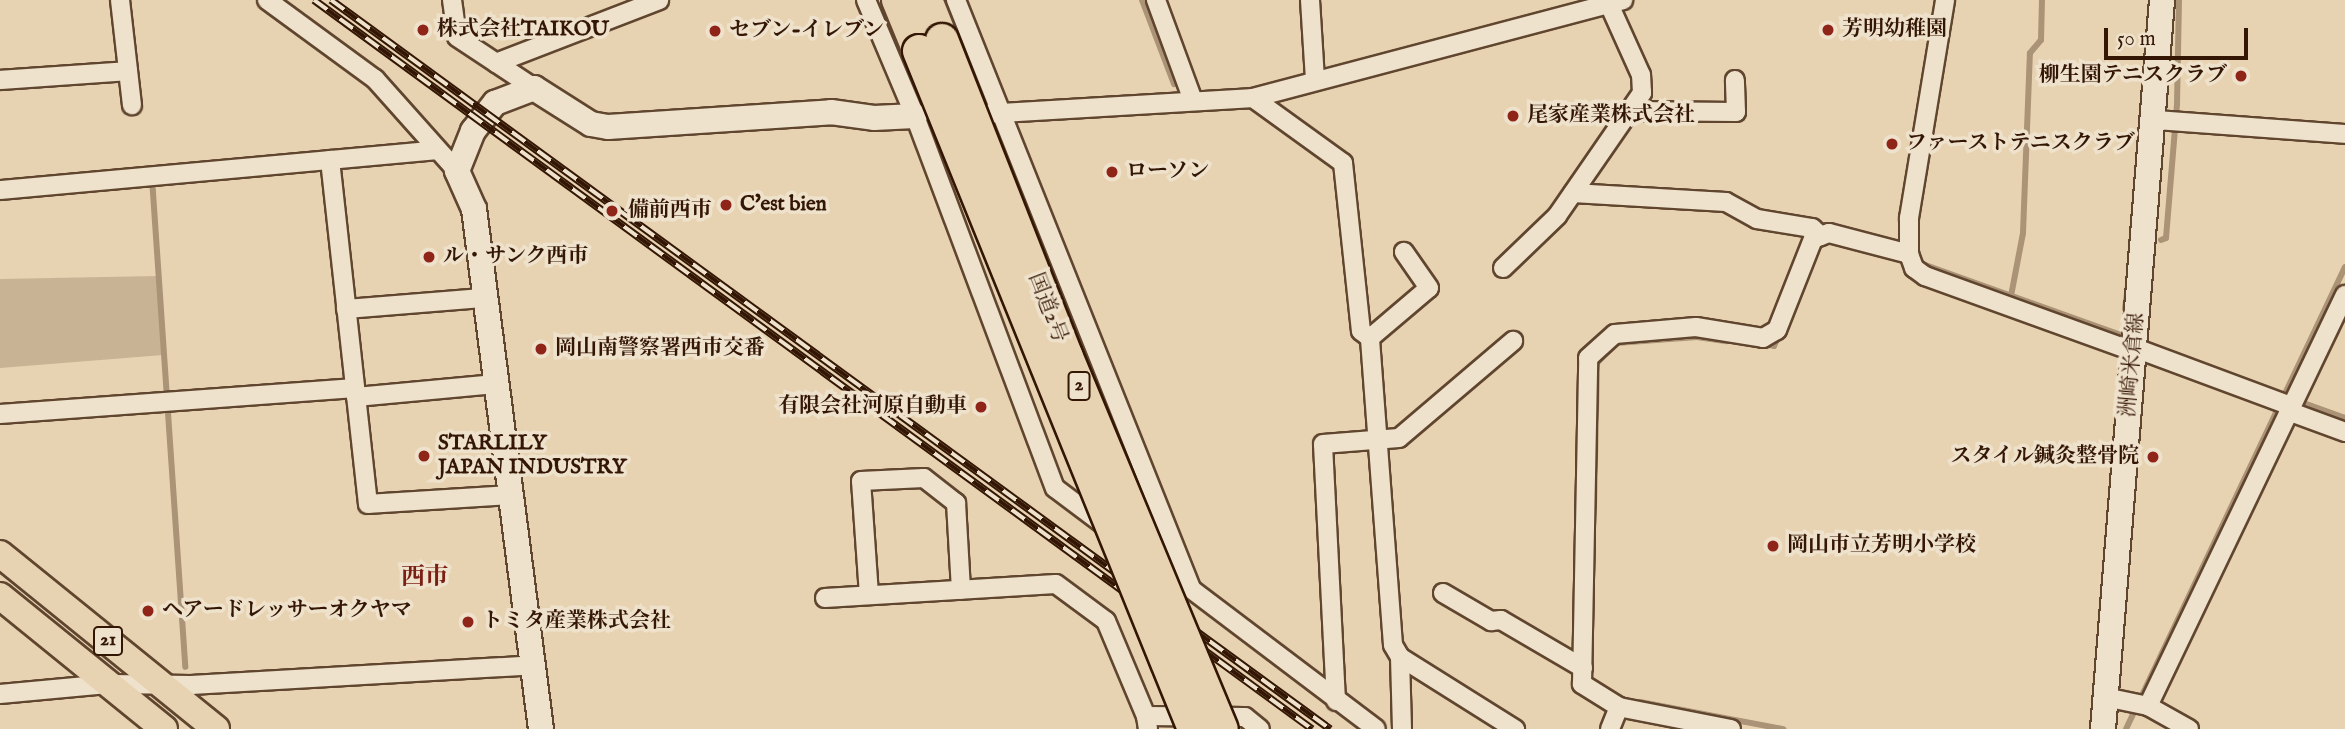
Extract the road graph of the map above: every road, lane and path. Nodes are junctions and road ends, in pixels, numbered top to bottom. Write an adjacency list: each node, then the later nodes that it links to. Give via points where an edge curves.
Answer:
1 (120, 0): 17 (street)
2 (267, 0): 30 (street, via 375,79)
3 (452, 0): 16 (street, via 457,37)
4 (659, 0): 16 (street)
5 (866, 0): 27 (street)
6 (898, 0): 15 (highway, 国道2号 / 2)
7 (926, 0): 15 (highway, 国道2号 / 2)
8 (956, 0): 26 (street)
9 (1156, 0): 22 (street)
10 (1310, 0): 19 (street)
11 (1945, 0): 37 (street, via 1909,218)
12 (2162, 0): 28 (street, 洲崎米倉線)
13 (1616, 2): 14 (street); 25 (street, via 1641,75 1642,93)
14 (1568, 7): 19 (street)
15 (930, 45): 62 (highway, 国道2号 / 2, bridge); 76 (highway, 国道2号 / 2, bridge)
16 (496, 63): 21 (street)
17 (128, 71): 18 (street); 24 (street)
18 (0, 80)
19 (1315, 80): 23 (street)
20 (1735, 80): 25 (street, via 1736,112)
21 (534, 88): 27 (street, via 591,124 608,127 831,112 874,118); 32 (street, via 495,103 473,131)
22 (1192, 98): 23 (street); 26 (street)
23 (1253, 98): 42 (street, via 1343,163 1362,331)
24 (132, 105)
25 (1629, 111): 34 (street)
26 (999, 115): 27 (street); 53 (street)
27 (915, 116): 53 (street, via 1055,488)
28 (2168, 121): 29 (street); 44 (street, 洲崎米倉線)
29 (2345, 134)
30 (437, 150): 31 (street); 32 (street)
31 (330, 160): 33 (street); 41 (street)
32 (457, 171): 40 (street, via 474,209)
33 (0, 190)
34 (1573, 192): 35 (street, via 1727,202 1757,219 1811,228); 38 (street, via 1557,216)
35 (1821, 236): 37 (street, via 1829,233); 61 (street, via 1813,239 1777,330 1763,338 1696,327 1615,334 1595,351)
36 (1404, 252): 42 (street, via 1430,288)
37 (1910, 259): 44 (street, via 1925,276)
38 (1503, 268)
39 (2345, 295): 47 (street)
40 (483, 298): 41 (street); 45 (street)
41 (346, 309): 46 (street)
42 (1370, 338): 50 (street)
43 (1513, 341): 50 (street, via 1399,438)
44 (2135, 350): 47 (street); 66 (street, 洲崎米倉線)
45 (495, 384): 46 (street); 51 (street)
46 (356, 392): 48 (street); 51 (street, via 368,504)
47 (2287, 403): 49 (street); 68 (street)
48 (0, 414)
49 (2345, 432)
50 (1378, 440): 59 (street, via 1393,645); 67 (street, via 1323,444)
51 (510, 495): 60 (street)
52 (0, 554): 64 (main road, 21)
53 (1191, 589): 67 (street)
54 (961, 590): 57 (street); 57 (street, via 956,503 924,478 862,481); 70 (street, via 1056,584 1106,621)
55 (1443, 593): 61 (street, via 1491,621 1501,620)
56 (0, 596): 63 (main road, 21)
57 (869, 596): 58 (street)
58 (825, 598)
59 (1400, 657): 79 (street); 80 (street)
60 (533, 665): 64 (street); 73 (street)
61 (1583, 668): 69 (street, via 1583,684)
62 (1176, 683): 74 (highway, bridge); 75 (highway, 国道2号 / 2, bridge)
63 (108, 684): 64 (street); 65 (street); 71 (main road, 21)
64 (161, 684): 72 (main road, 21)
65 (0, 694)
66 (2105, 698): 68 (street); 83 (street, 洲崎米倉線)
67 (1336, 701): 78 (street)
68 (2141, 705): 84 (street)
69 (1619, 707): 81 (street); 82 (street)
70 (1147, 723): 77 (street, via 1245,717)
71 (164, 729)
72 (216, 729)
73 (541, 729)
74 (1185, 729)
75 (1194, 729)
76 (1223, 729)
77 (1260, 729)
78 (1376, 729)
79 (1402, 729)
80 (1515, 729)
81 (1609, 729)
82 (1731, 729)
83 (2103, 729)
84 (2189, 729)

